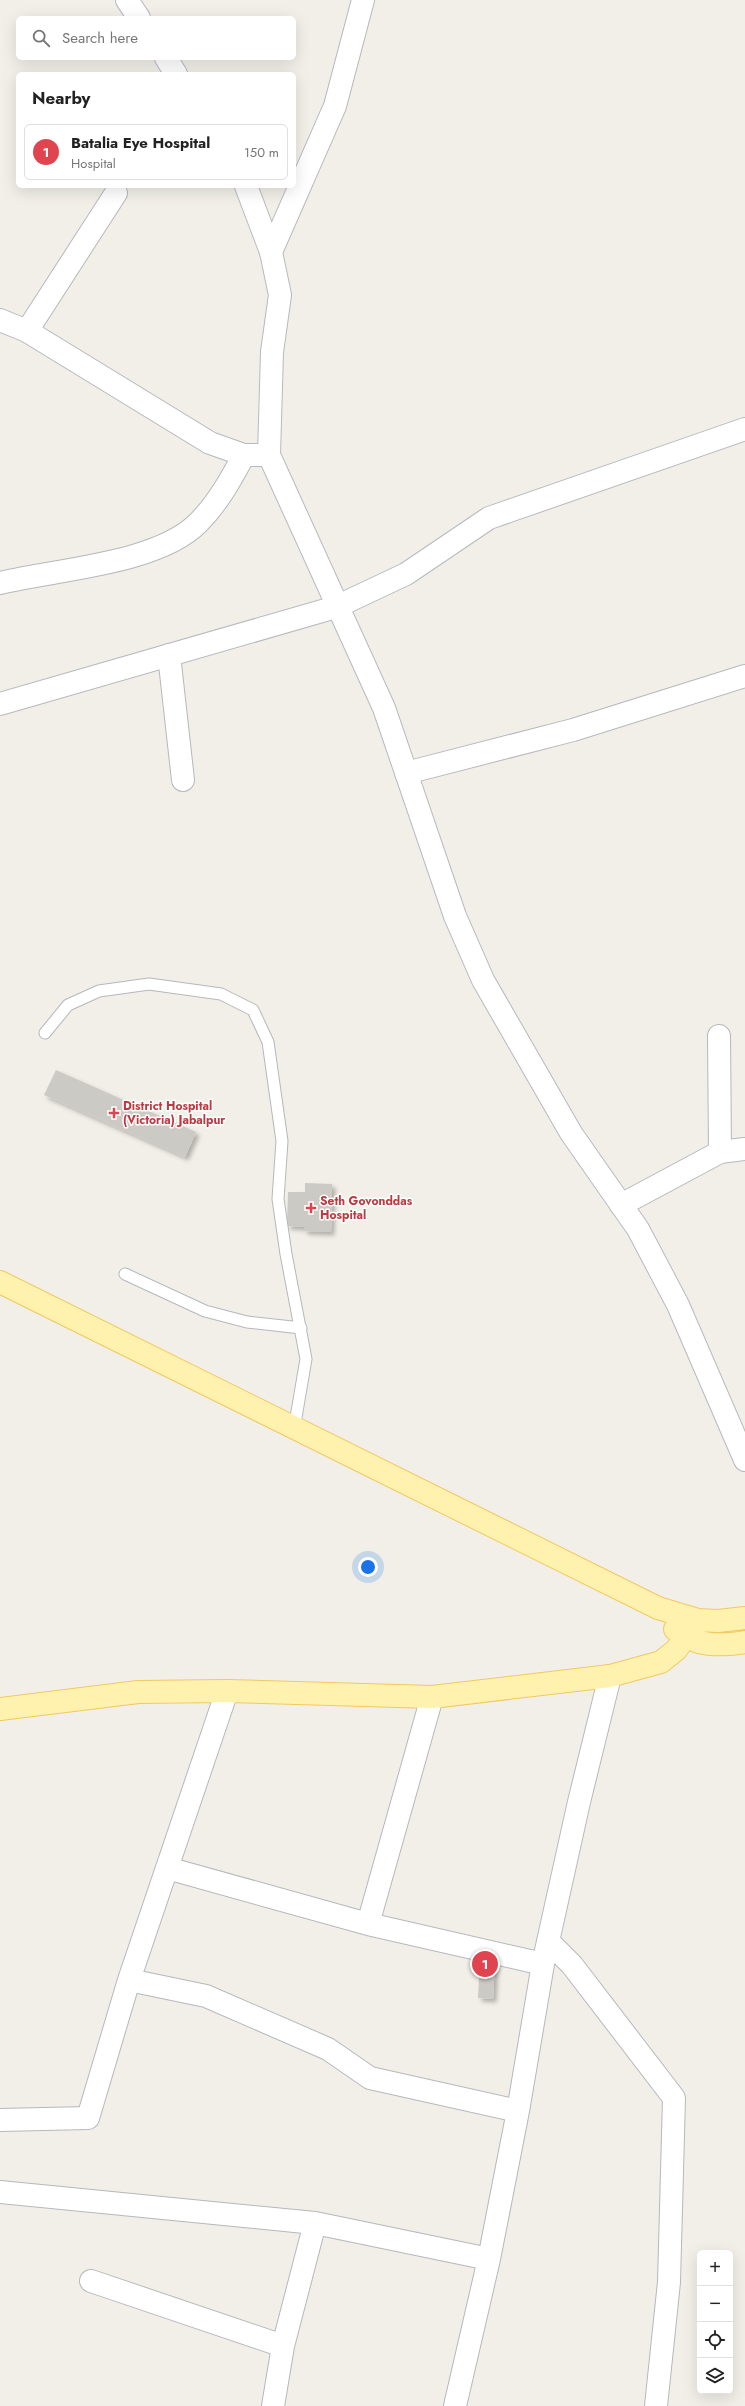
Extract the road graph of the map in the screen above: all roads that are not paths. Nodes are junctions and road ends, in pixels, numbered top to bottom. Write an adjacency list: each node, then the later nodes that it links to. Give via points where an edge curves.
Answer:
1 (127, 0): 3 (street)
2 (364, 0): 8 (street, via 335,106)
3 (138, 16)
4 (167, 60): 5 (street)
5 (175, 72)
6 (247, 188): 8 (street)
7 (116, 193): 10 (street)
8 (271, 252): 13 (street, via 280,295 272,352)
9 (0, 320): 10 (street)
10 (27, 331): 12 (street, via 210,443)
11 (745, 430): 15 (street, via 489,518 406,574)
12 (244, 455): 13 (street); 14 (street, via 226,488 198,523 172,542 146,552)
13 (269, 455): 15 (street)
14 (0, 583)
15 (336, 607): 16 (street); 19 (street, via 384,708)
16 (169, 655): 18 (street); 20 (street)
17 (745, 676): 19 (street, via 573,730)
18 (0, 704)
19 (406, 773): 25 (street, via 455,916 483,980 571,1133)
20 (183, 780)
21 (45, 1033): 28 (lane, via 68,1005 99,991 149,984 220,994 253,1010 268,1042 282,1141 278,1199)
22 (719, 1036): 24 (street)
23 (745, 1149): 24 (street)
24 (720, 1152): 25 (street)
25 (621, 1205): 30 (street, via 638,1229 678,1305)
26 (125, 1274): 28 (lane, via 205,1311 247,1322)
27 (0, 1282): 29 (main road)
28 (301, 1328): 29 (lane, via 306,1359)
29 (294, 1429): 31 (main road)
30 (745, 1460)
31 (658, 1608): 33 (main road); 34 (main road, via 668,1624)
32 (745, 1618): 33 (main road)
33 (698, 1620): 34 (main road)
34 (685, 1638): 35 (main road, via 709,1645); 36 (main road, via 676,1650 660,1662)
35 (745, 1642)
36 (610, 1676): 38 (main road); 42 (street)
37 (227, 1692): 38 (main road); 39 (main road, via 138,1692); 40 (street)
38 (432, 1697): 41 (street)
39 (0, 1709)
40 (167, 1868): 41 (street); 44 (street)
41 (368, 1924): 43 (street)
42 (548, 1942): 43 (street); 54 (street, via 572,1965 674,2098 669,2282)
43 (543, 1964): 45 (street)
44 (129, 1980): 45 (street, via 206,1996 328,2049 370,2078); 46 (street, via 88,2118)
45 (518, 2111): 49 (street)
46 (0, 2120)
47 (0, 2192): 48 (street)
48 (315, 2223): 49 (street); 51 (street)
49 (490, 2259): 53 (street)
50 (91, 2281): 51 (street)
51 (283, 2346): 52 (street)
52 (273, 2406)
53 (455, 2406)
54 (656, 2406)

